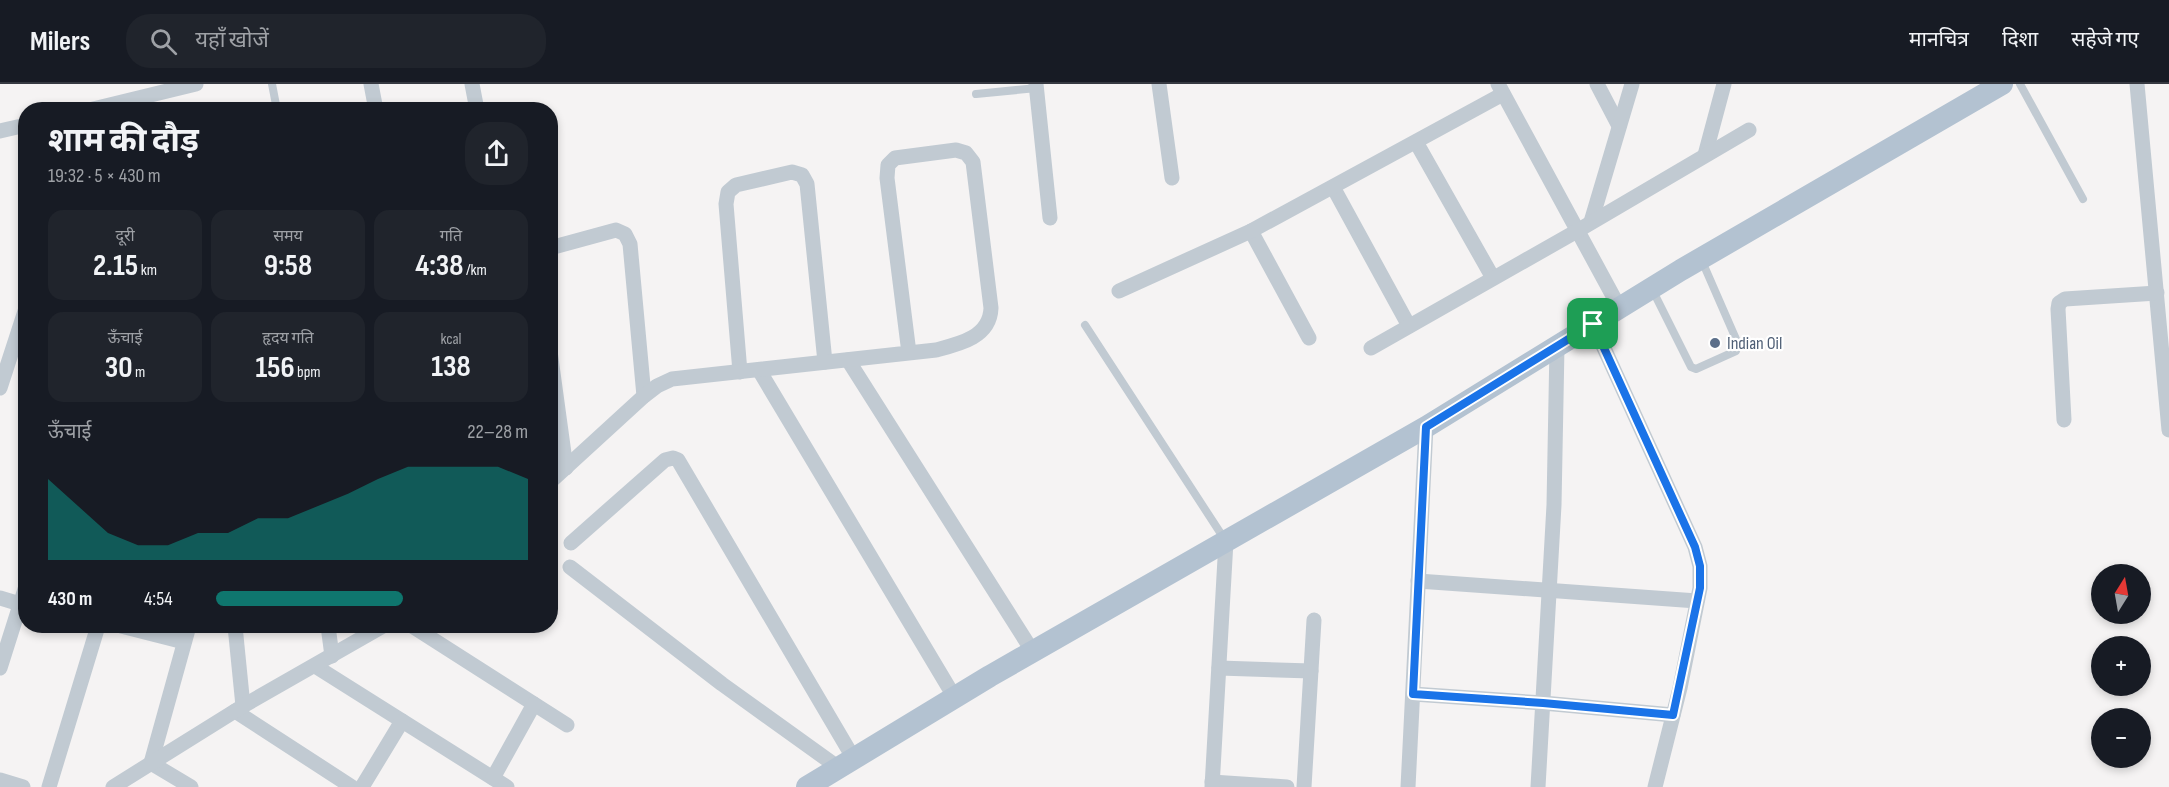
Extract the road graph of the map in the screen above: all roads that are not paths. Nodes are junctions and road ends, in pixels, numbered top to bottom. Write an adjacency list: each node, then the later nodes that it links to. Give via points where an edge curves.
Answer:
1 (195, 84): 15 (street)
2 (272, 84): 16 (lane)
3 (371, 84): 17 (street)
4 (472, 84): 18 (street)
5 (1159, 84): 26 (street)
6 (1598, 84): 20 (street)
7 (1632, 84): 20 (street)
8 (1724, 84): 25 (street)
9 (2002, 84): 34 (main road)
10 (2020, 84): 28 (lane)
11 (2137, 84): 38 (street)
12 (1036, 86): 14 (lane); 29 (street)
13 (1500, 89): 24 (street); 32 (street)
14 (976, 94)
15 (122, 102)
16 (275, 102)
17 (374, 102)
18 (475, 102)
19 (18, 126): 21 (street)
20 (1619, 126): 30 (street)
21 (2, 130): 23 (street)
22 (1749, 130): 25 (street)
23 (18, 134)
24 (1416, 142): 27 (street); 35 (street)
25 (1705, 155): 30 (street)
26 (1172, 178)
27 (1333, 186): 31 (street); 42 (street)
28 (2082, 199)
29 (1050, 218)
30 (1591, 222): 32 (street)
31 (1251, 231): 37 (street); 44 (street)
32 (1577, 231): 35 (street); 39 (street)
33 (558, 246): 53 (street, via 616,230 626,234)
34 (1701, 258): 36 (main road); 36 (lane, via 1736,339 1736,351 1696,369 1691,367)
35 (1493, 278): 42 (street)
36 (1651, 288): 39 (main road)
37 (1119, 291)
38 (2157, 293): 55 (street, via 2065,299 2059,303); 57 (street)
39 (1619, 308): 40 (main road)
40 (1593, 324): 45 (main road); 66 (street, via 1695,547 1700,566)
41 (1085, 325): 60 (lane)
42 (1408, 326): 46 (street)
43 (18, 333): 52 (street)
44 (1309, 338)
45 (1557, 346): 56 (main road); 64 (street)
46 (1371, 348)
47 (909, 353): 47 (street, via 961,344 980,333 990,320 973,162 966,153 956,150 895,158 888,165); 48 (street)
48 (848, 360): 49 (street); 78 (street)
49 (825, 362): 50 (street); 51 (street, via 807,184 802,175 792,172 736,184 728,192)
50 (759, 370): 51 (street); 85 (street)
51 (740, 372): 53 (street, via 672,379)
52 (0, 388)
53 (644, 396): 58 (street)
54 (558, 410): 58 (street)
55 (2064, 420)
56 (1426, 427): 60 (main road); 63 (street)
57 (2169, 430)
58 (566, 468): 59 (street)
59 (558, 475)
60 (1226, 541): 78 (main road); 82 (street)
61 (571, 543): 93 (street, via 665,460 678,460)
62 (570, 567): 93 (street, via 722,684)
63 (1418, 581): 64 (street); 84 (street)
64 (1549, 591): 66 (street); 86 (street)
65 (0, 598): 67 (street)
66 (1697, 601): 89 (street)
67 (18, 603)
68 (18, 610): 81 (street)
69 (1314, 620): 83 (street)
70 (96, 633): 98 (street)
71 (149, 633): 77 (street)
72 (187, 633): 77 (street)
73 (235, 633): 88 (street)
74 (329, 633): 79 (street)
75 (371, 633): 79 (street)
76 (423, 633): 87 (street)
77 (184, 642): 92 (street)
78 (1033, 652): 85 (main road)
79 (332, 657): 80 (street)
80 (315, 666): 88 (street); 90 (street)
81 (0, 668)
82 (1219, 668): 83 (street); 96 (street)
83 (1311, 671): 106 (street)
84 (1413, 694): 86 (street); 107 (street)
85 (955, 698): 93 (main road)
86 (1543, 703): 89 (street); 108 (street)
87 (534, 704): 91 (street); 94 (street)
88 (239, 709): 92 (street); 101 (street)
89 (1673, 715): 109 (street)
90 (402, 721): 94 (street); 102 (street)
91 (567, 725)
92 (151, 763): 99 (street); 100 (street)
93 (847, 763): 104 (main road)
94 (493, 778): 103 (street)
95 (0, 780): 97 (street)
96 (1212, 784): 105 (street)
97 (23, 787)
98 (49, 787)
99 (113, 787)
100 (191, 787)
101 (352, 787)
102 (362, 787)
103 (507, 787)
104 (807, 787)
105 (1287, 787)
106 (1304, 787)
107 (1408, 787)
108 (1538, 787)
109 (1655, 787)

